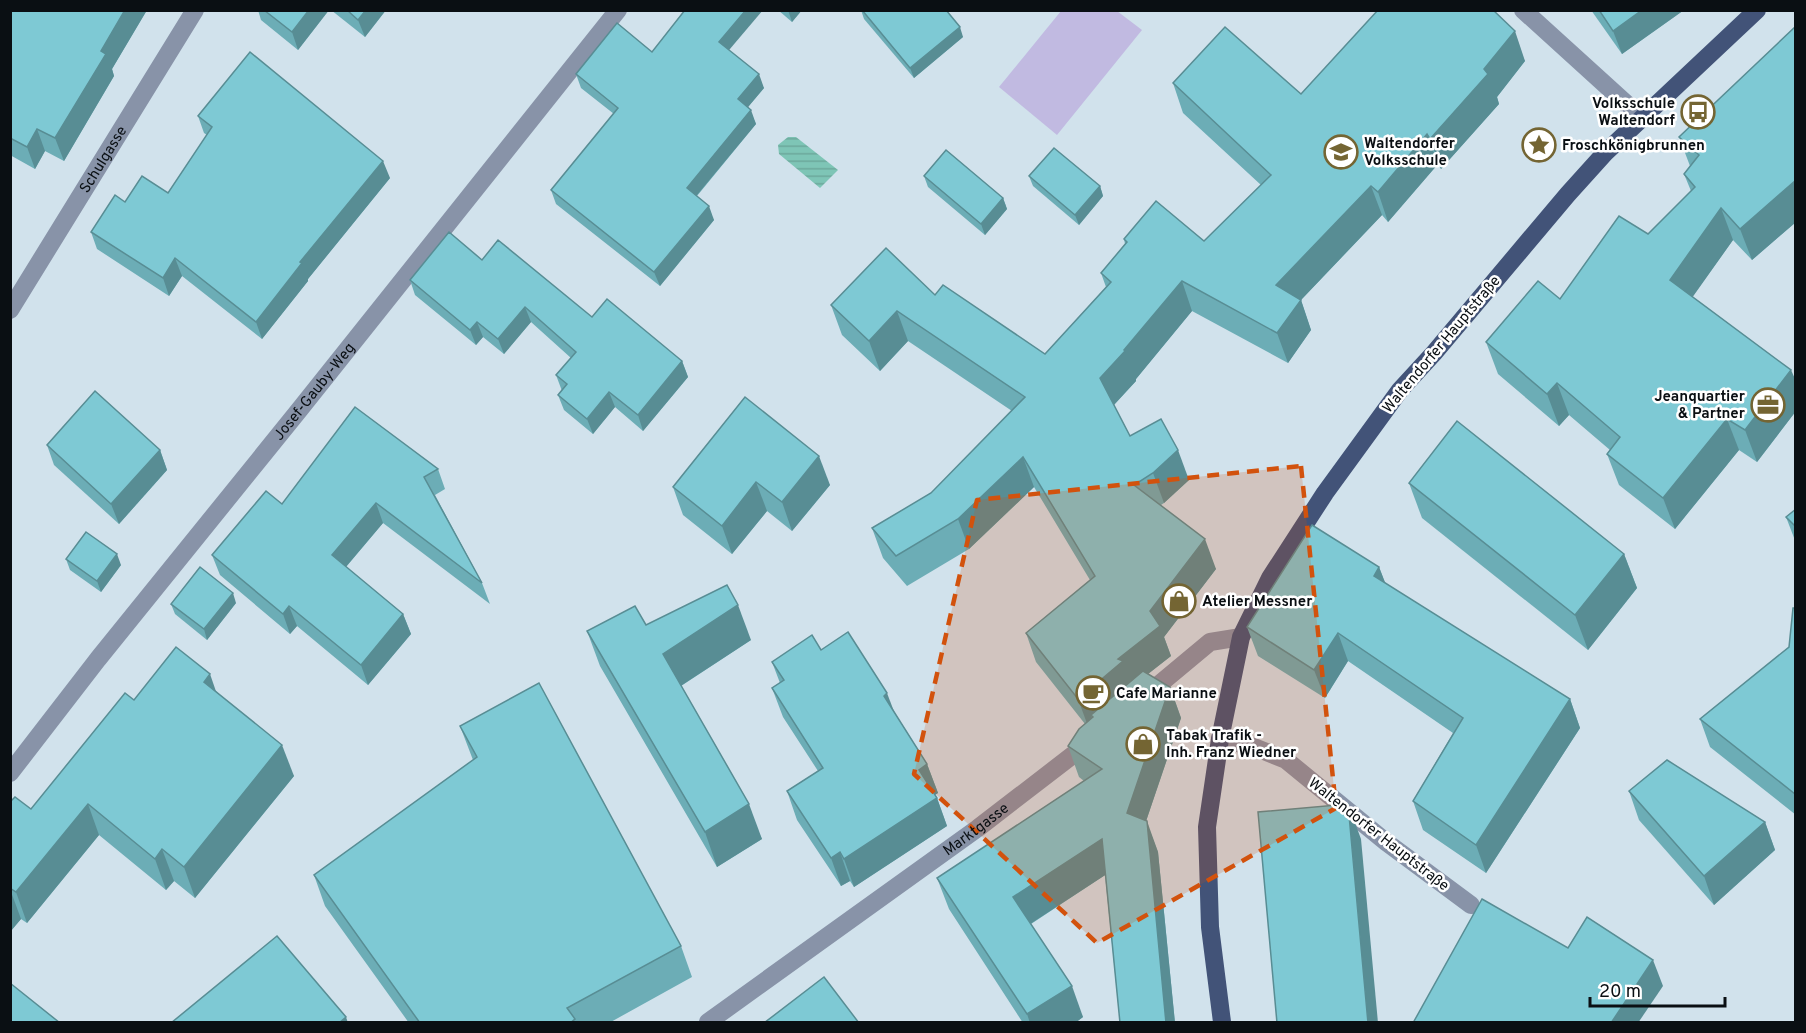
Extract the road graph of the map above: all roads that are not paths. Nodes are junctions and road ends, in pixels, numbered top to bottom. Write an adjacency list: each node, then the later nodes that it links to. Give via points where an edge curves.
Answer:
1 (195, 10): 6 (street, Schulgasse)
2 (618, 10): 11 (street, Josef-Gauby-Weg)
3 (1523, 10): 5 (street)
4 (1757, 10): 5 (main road, Waltendorfer Hauptstraße)
5 (1642, 118): 7 (main road, Waltendorfer Hauptstraße, via 1585,174 1400,390 1270,578)
6 (10, 310)
7 (1240, 637): 8 (street, via 1210,642); 10 (main road, Waltendorfer Hauptstraße)
8 (1131, 708)
9 (1105, 729): 13 (street, Marktgasse, via 978,828)
10 (1220, 739): 12 (street, Waltendorfer Hauptstraße, via 1286,760); 14 (main road, Waltendorfer Hauptstraße, via 1207,827 1210,927)
11 (10, 773)
12 (1471, 905)
13 (708, 1023)
14 (1222, 1023)

